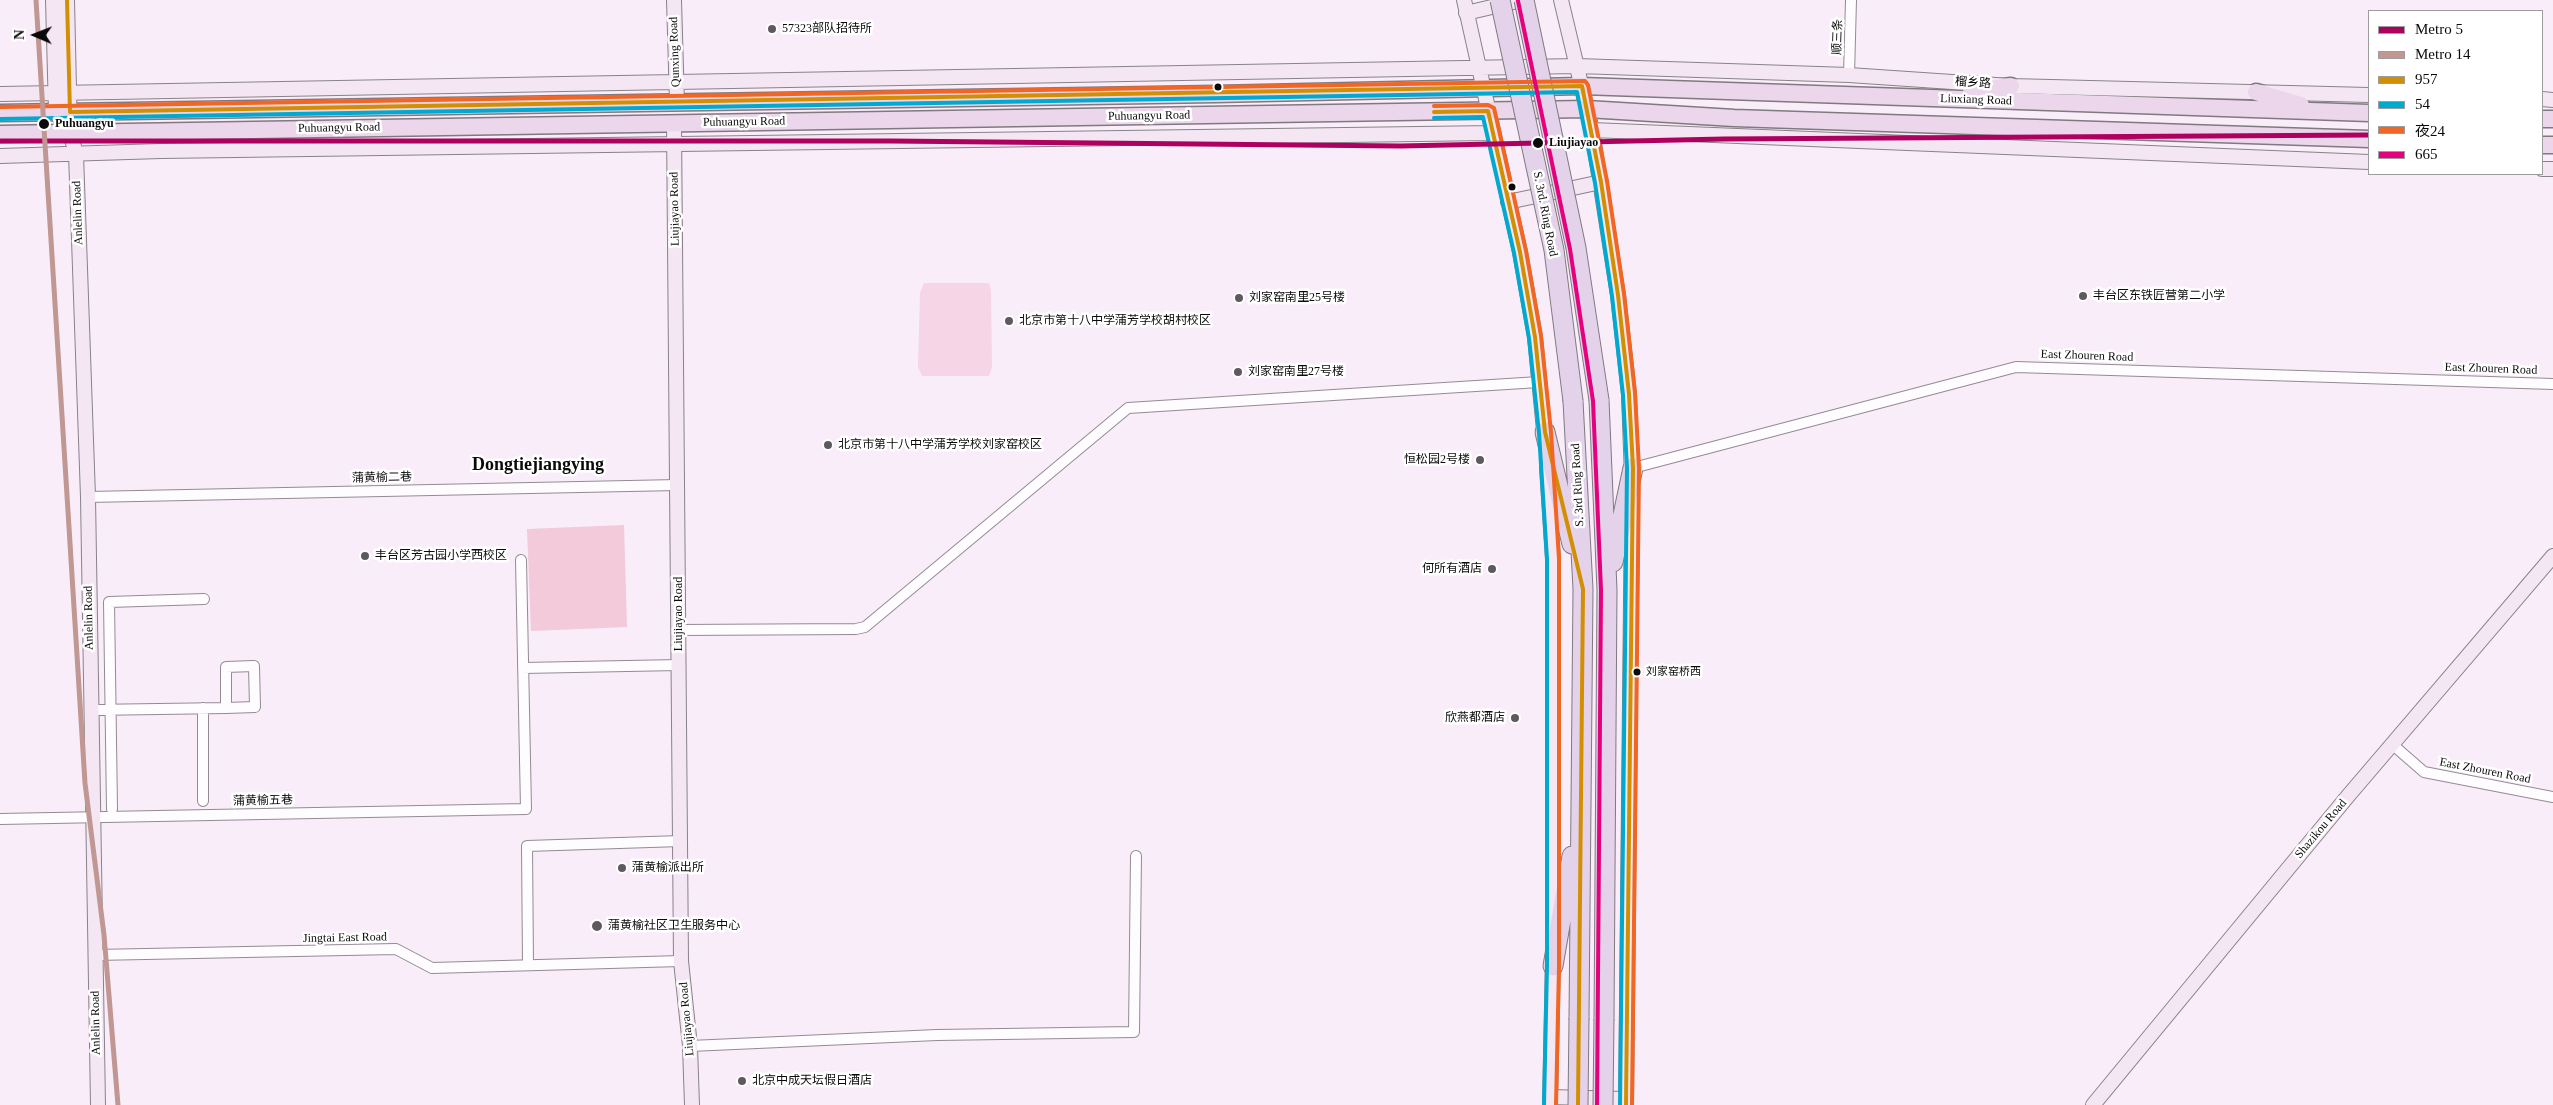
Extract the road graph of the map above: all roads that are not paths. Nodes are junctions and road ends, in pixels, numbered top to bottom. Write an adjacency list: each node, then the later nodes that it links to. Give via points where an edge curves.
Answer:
1 (53, 0): 16 (street)
2 (67, 0): 16 (street)
3 (674, 0): 12 (street, Qunxing Road)
4 (1500, 0): 44 (highway, S. 3rd. Ring Road, bridge, via 1554,250)
5 (1523, 0): 8 (street); 52 (highway, S. 3rd Ring Road, bridge, via 1576,248 1599,400)
6 (1561, 0): 9 (street)
7 (1852, 0): 11 (street, 顺三条)
8 (1465, 6): 10 (street)
9 (1577, 66): 10 (street, 榴乡路); 11 (street, 榴乡路); 13 (street)
10 (1479, 68): 12 (street, 榴乡路); 15 (street)
11 (1849, 75): 14 (street, 榴乡路)
12 (676, 82): 16 (street, 榴乡路); 21 (street, Qunxing Road)
13 (1582, 86): 15 (main road, Liuxiang Road); 20 (main road, Liuxiang Road); 22 (street)
14 (2011, 86): 17 (street, 榴乡路); 20 (main road)
15 (1483, 89): 21 (main road, Puhuangyu Road); 23 (street)
16 (62, 92): 18 (street, 榴乡路); 24 (street, Anlelin Road)
17 (2256, 92): 19 (street, 榴乡路); 25 (main road)
18 (0, 94)
19 (2368, 95)
20 (1935, 98): 25 (main road, Liuxiang Road)
21 (677, 103): 24 (main road, Puhuangyu Road)
22 (1587, 109): 23 (main road, Liuxiang Road); 30 (street); 35 (main road, Liuxiang Road, via 1734,118)
23 (1488, 111): 28 (main road, Puhuangyu Road); 32 (street)
24 (63, 112): 26 (main road, Puhuangyu Road); 31 (street, Anlelin Road)
25 (2327, 112): 27 (main road, Liuxiang Road)
26 (0, 113)
27 (2368, 113)
28 (1048, 118): 29 (main road, Puhuangyu Road); 34 (street)
29 (674, 123): 31 (main road, Puhuangyu Road); 36 (street, Liujiayao Road)
30 (1592, 130): 39 (street); 40 (street)
31 (70, 132): 33 (main road, Puhuangyu Road); 37 (street, Anlelin Road)
32 (1494, 133): 34 (street); 41 (street)
33 (0, 134)
34 (1064, 139): 36 (street)
35 (2368, 139)
36 (675, 145): 37 (street); 47 (street, Liujiayao Road)
37 (76, 154): 38 (street); 48 (street, Anlelin Road)
38 (0, 156)
39 (2368, 162)
40 (1601, 182): 41 (street); 46 (street, via 1629,394)
41 (1508, 202): 42 (street, via 1535,337)
42 (1539, 382): 45 (street); 54 (street, via 1128,408 865,627)
43 (2553, 384): 46 (street, East Zhouren Road, via 2016,367)
44 (1573, 401): 51 (highway, S. 3rd Ring Road)
45 (1545, 432): 51 (highway); 73 (street, via 1553,559)
46 (1632, 468): 52 (highway); 76 (street)
47 (678, 485): 48 (street, 蒲黄榆二巷); 54 (street, Liujiayao Road)
48 (88, 497): 59 (street, Anlelin Road)
49 (2553, 556): 61 (street, Shazikou Road)
50 (521, 560): 56 (street)
51 (1583, 589): 63 (highway, S. 3rd Ring Road)
52 (1608, 590): 80 (highway, S. 3rd Ring Road, bridge)
53 (204, 599): 60 (street, via 109,602)
54 (679, 630): 55 (street, Liujiayao Road)
55 (679, 665): 56 (street); 68 (street, Liujiayao Road)
56 (523, 668): 66 (street, 蒲黄榆五巷, via 526,809)
57 (203, 708): 58 (street); 60 (street); 64 (street)
58 (226, 708): 58 (street, via 226,667 254,666 255,707)
59 (90, 710): 60 (street); 66 (street, Anlelin Road)
60 (110, 710): 65 (street)
61 (2393, 745): 62 (street, East Zhouren Road, via 2424,772); 81 (street, Shazikou Road)
62 (2553, 797)
63 (1582, 798): 73 (highway); 79 (highway, S. 3rd Ring Road, bridge)
64 (203, 802)
65 (112, 809)
66 (94, 817): 67 (street, 蒲黄榆五巷); 70 (street, Anlelin Road)
67 (0, 818)
68 (681, 842): 71 (street, Liujiayao Road); 72 (street, via 527,846)
69 (1136, 856): 74 (street, via 1134,1032 937,1035)
70 (95, 955): 72 (street, Jingtai East Road, via 396,949 432,968); 77 (street, Anlelin Road)
71 (681, 961): 72 (street, Jingtai East Road); 74 (street, Liujiayao Road)
72 (528, 965)
73 (1553, 966): 75 (street)
74 (690, 1046): 78 (street, Liujiayao Road)
75 (1550, 1101): 76 (street)
76 (1626, 1102)
77 (98, 1105)
78 (692, 1105)
79 (1578, 1105)
80 (1603, 1105)
81 (2093, 1105)

